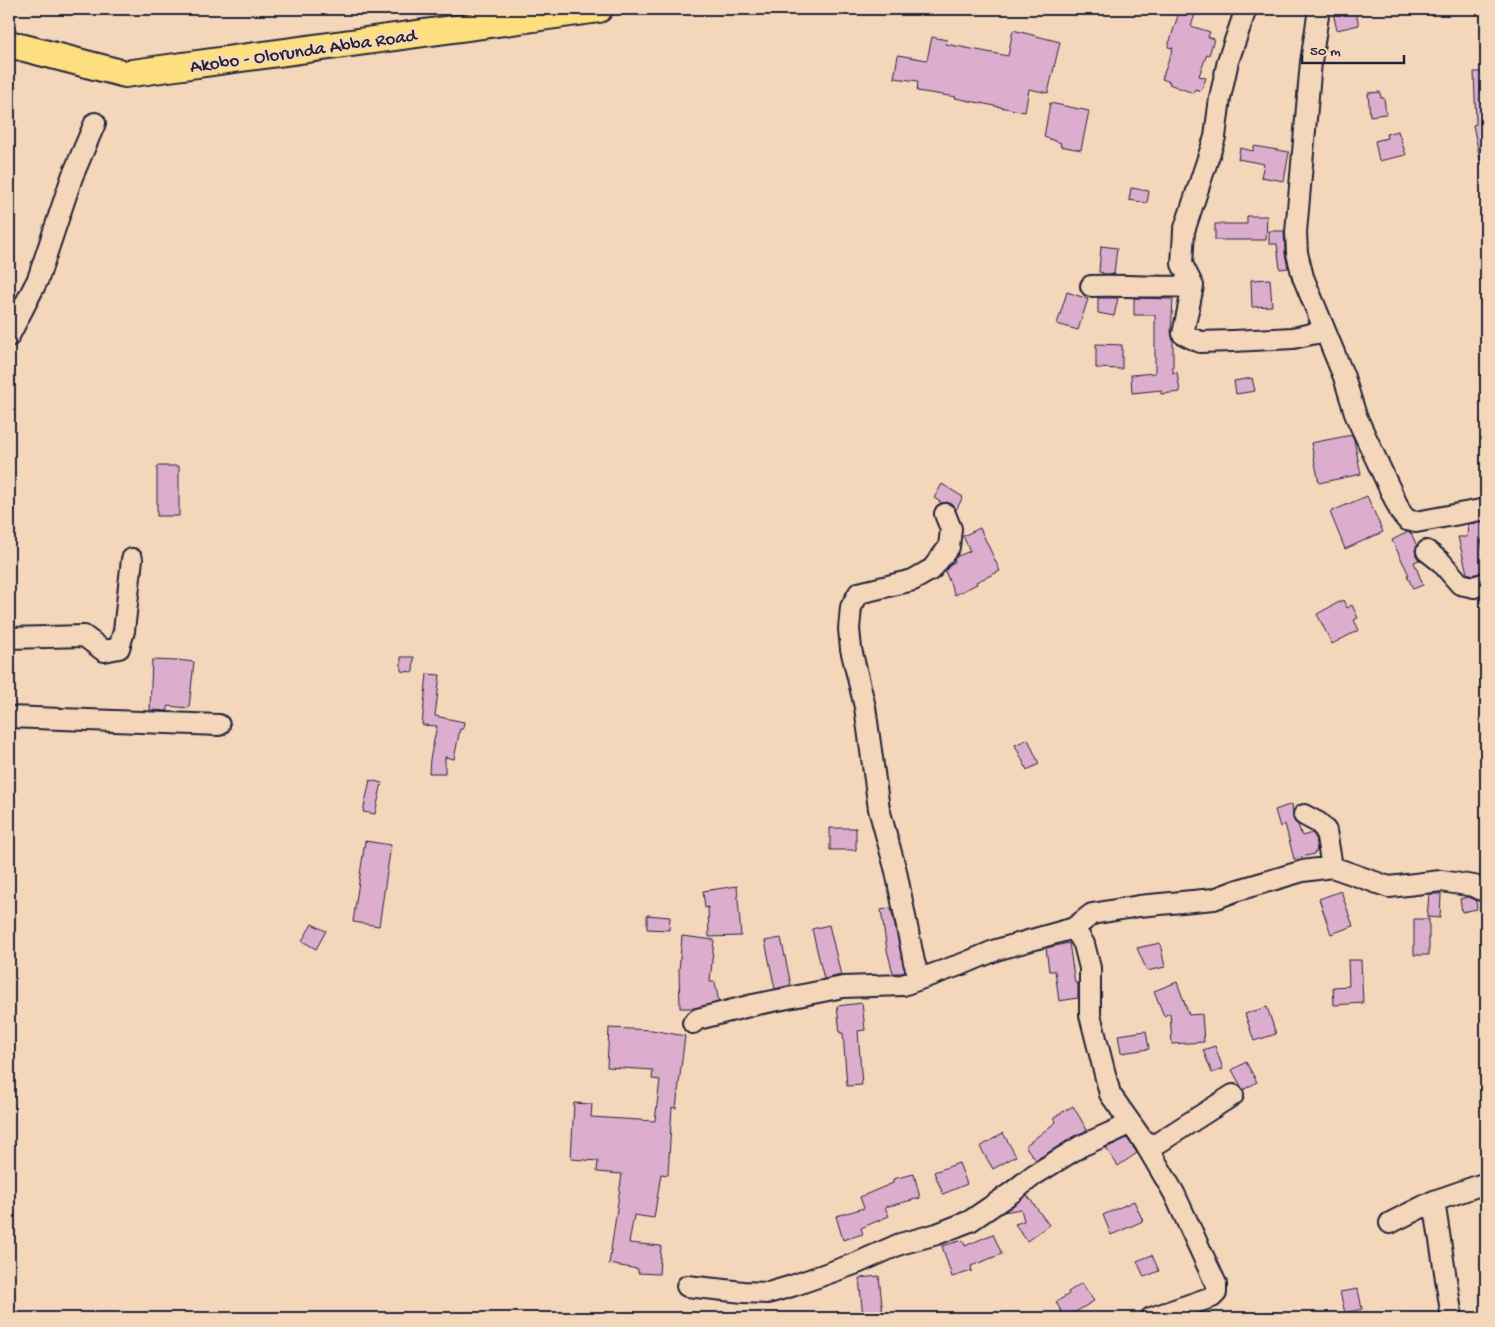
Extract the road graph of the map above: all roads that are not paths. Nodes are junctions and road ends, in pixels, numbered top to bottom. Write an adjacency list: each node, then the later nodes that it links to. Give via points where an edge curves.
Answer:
1 (599, 9): 4 (main road, Akobo - Olorunda Abba Road, via 125,74)
2 (1246, 9): 7 (street, via 1228,62 1215,137 1184,231 1182,264)
3 (1319, 9): 8 (street, via 1311,62 1296,232 1303,277)
4 (9, 44)
5 (96, 122): 9 (street, via 72,177 38,279)
6 (1091, 286): 7 (street)
7 (1193, 286): 8 (street, via 1183,334 1200,342 1293,338)
8 (1325, 331): 10 (street, via 1356,416 1401,513 1416,522)
9 (9, 336)
10 (1486, 509)
11 (945, 514): 22 (street, via 951,530 950,547 932,569 913,580 859,593 851,607 849,629 865,707 880,809)
12 (1427, 551): 14 (street, via 1460,584 1474,586)
13 (132, 559): 15 (street, via 119,648 104,651 84,636)
14 (1486, 583)
15 (9, 638)
16 (9, 717): 17 (street)
17 (219, 724)
18 (1304, 815): 19 (street, via 1319,822 1326,831)
19 (1332, 867): 20 (street, via 1389,886 1441,881 1474,886); 21 (street, via 1303,871 1214,900 1092,914)
20 (1486, 892)
21 (1074, 928): 22 (street, via 996,950); 25 (street, via 1084,944 1090,968 1090,1015 1110,1094)
22 (920, 979): 23 (street, via 903,985 843,987 753,1005)
23 (693, 1024)
24 (1233, 1096): 26 (street, via 1158,1143)
25 (1129, 1121): 26 (street); 30 (street, via 1034,1175 970,1221 938,1234 900,1244 857,1263 768,1293)
26 (1144, 1142): 31 (street, via 1174,1193 1216,1284 1216,1293 1212,1297)
27 (1486, 1183): 28 (street)
28 (1434, 1201): 29 (street); 32 (street)
29 (1390, 1223)
30 (687, 1286)
31 (1151, 1318)
32 (1452, 1318)

